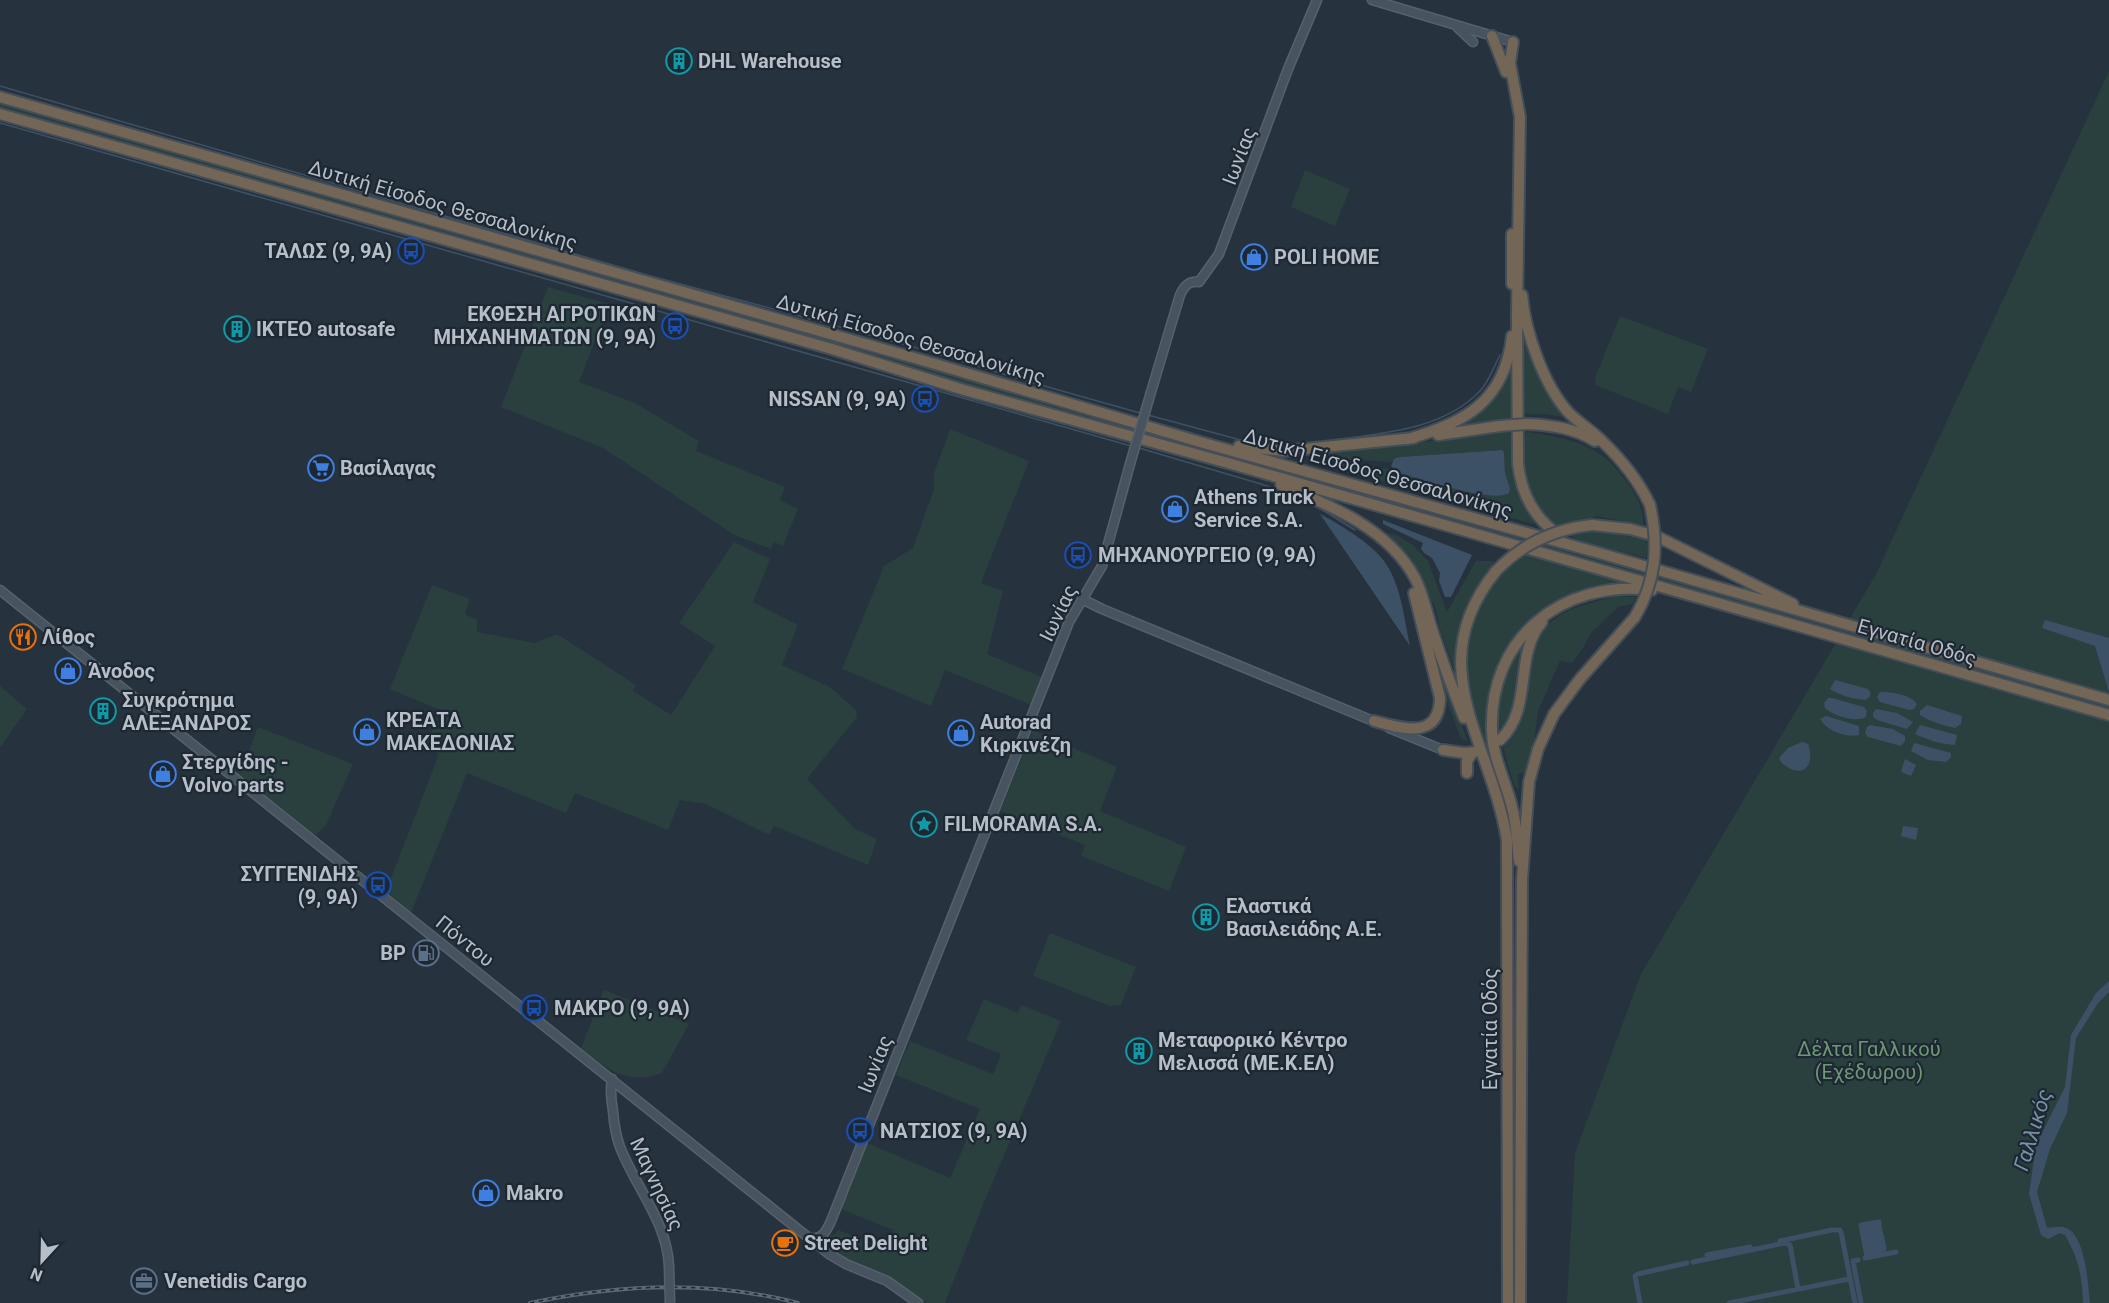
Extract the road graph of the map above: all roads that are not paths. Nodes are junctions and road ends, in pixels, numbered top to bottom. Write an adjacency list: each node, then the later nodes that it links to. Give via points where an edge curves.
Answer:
1 (1317, 0): 17 (street, Ιωνίας, bridge, via 1219,254 1199,282 1184,286 1180,295 1102,566)
2 (1372, 0): 3 (street)
3 (1452, 24): 4 (street); 4 (street, via 1475,44 1476,39)
4 (1488, 35): 5 (street); 6 (highway)
5 (1513, 42): 6 (highway); 9 (highway, via 1510,63 1520,117)
6 (1504, 63): 10 (highway, via 1513,114 1513,323 1508,359 1492,391 1475,409 1440,430)
7 (0, 97): 11 (highway, Δυτική Είσοδος Θεσσαλονίκης)
8 (0, 114): 13 (highway, Δυτική Είσοδος Θεσσαλονίκης)
9 (1519, 265): 12 (highway, via 1522,302 1543,373 1569,412); 14 (highway, via 1521,484 1547,526 1564,539)
10 (1408, 439): 11 (highway, via 1284,451); 12 (highway, bridge, via 1527,424 1570,430)
11 (1200, 442): 14 (highway, Δυτική Είσοδος Θεσσαλονίκης)
12 (1610, 450): 28 (highway, bridge, via 1636,478 1650,505 1655,531 1654,567 1635,617 1561,703 1545,732 1532,765 1528,790)
13 (1228, 463): 15 (highway, via 1299,492 1363,526 1389,545); 18 (highway, Δυτική Είσοδος Θεσσαλονίκης)
14 (1599, 553): 20 (highway, Δυτική Είσοδος Θεσσαλονίκης)
15 (1408, 567): 23 (highway, via 1440,704 1434,720 1420,728); 26 (highway, via 1421,592)
16 (0, 590): 29 (street, Πόντου)
17 (1082, 599): 23 (street); 30 (street, Ιωνίας, via 1069,622 831,1221 823,1234)
18 (1716, 603): 19 (highway, via 1631,588 1597,592); 22 (highway, Εγνατία Οδός)
19 (1558, 607): 24 (highway, via 1532,638 1519,709); 28 (highway, via 1535,621 1514,646 1493,698 1494,750 1513,808)
20 (1812, 614): 21 (highway, Εγνατία Οδός); 26 (highway, bridge, via 1656,536 1592,525 1538,539 1496,571 1475,602 1465,626 1462,685)
21 (2109, 700)
22 (2109, 715)
23 (1374, 721): 25 (street)
24 (1500, 740)
25 (1443, 750): 26 (highway)
26 (1477, 754): 27 (highway, via 1467,761); 33 (highway, Εγνατία Οδός, via 1502,811 1508,854)
27 (1467, 773)
28 (1522, 880): 34 (highway, Εγνατία Οδός)
29 (612, 1079): 30 (street, Πόντου); 31 (street, Μαγνησίας, bridge, via 617,1137 667,1246)
30 (811, 1238): 32 (street, Πόντου, via 837,1260 887,1281)
31 (670, 1303)
32 (918, 1303)
33 (1508, 1303)
34 (1520, 1303)

